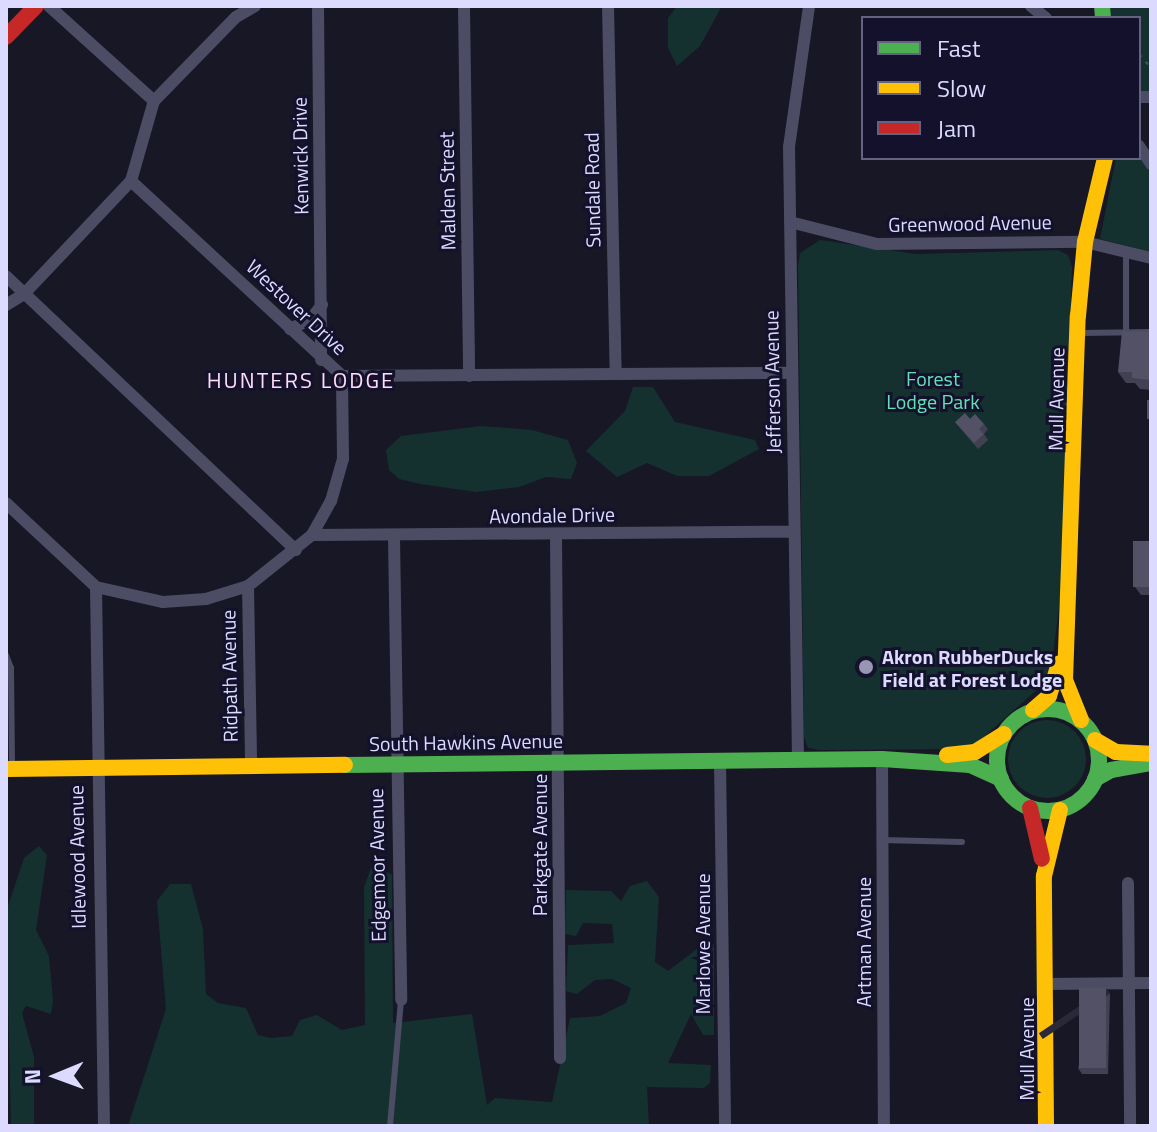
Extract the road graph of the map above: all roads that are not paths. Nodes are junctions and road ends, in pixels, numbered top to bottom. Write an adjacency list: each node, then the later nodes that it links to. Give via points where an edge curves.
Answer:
1 (36, 6): 8 (main road)
2 (49, 6): 9 (street)
3 (255, 6): 9 (street, via 236,17)
4 (318, 6): 19 (street, Kenwick Drive)
5 (464, 6): 28 (street, Malden Street)
6 (608, 6): 26 (street, Sundale Road)
7 (809, 6): 12 (street, Jefferson Avenue, via 789,147)
8 (6, 37)
9 (154, 101): 11 (street)
10 (1105, 160): 13 (main road, Mull Avenue)
11 (131, 181): 17 (street); 20 (street, Westover Drive)
12 (790, 222): 13 (street, Greenwood Avenue, via 894,246); 25 (street, Jefferson Avenue)
13 (1085, 242): 14 (street, Greenwood Avenue); 23 (main road, Mull Avenue)
14 (1127, 251): 15 (street, Greenwood Avenue); 21 (lane)
15 (1151, 258)
16 (6, 276): 17 (street)
17 (24, 294): 18 (street); 34 (street)
18 (6, 305)
19 (322, 305): 20 (street, via 311,319); 24 (street, Kenwick Drive)
20 (290, 329): 24 (street, Westover Drive)
21 (1126, 332): 22 (lane); 23 (lane)
22 (1151, 332)
23 (1077, 333): 37 (main road, Mull Avenue, via 1072,569)
24 (321, 360): 27 (street, Westover Drive)
25 (790, 373): 26 (street, Westover Drive); 30 (street, Jefferson Avenue)
26 (616, 374): 28 (street, Westover Drive)
27 (342, 376): 28 (street, Westover Drive); 31 (street, via 341,476)
28 (469, 376)
29 (6, 503): 36 (street)
30 (794, 532): 32 (street, Avondale Drive); 44 (street, Jefferson Avenue)
31 (312, 535): 33 (street, Avondale Drive); 34 (street)
32 (556, 535): 33 (street, Avondale Drive); 47 (street, Parkgate Avenue)
33 (394, 537): 49 (street, Edgemoor Avenue)
34 (296, 550): 35 (street)
35 (248, 586): 36 (street, via 180,602 137,599); 51 (street, Ridpath Avenue)
36 (96, 587): 52 (street, Idlewood Avenue)
37 (1065, 642): 39 (main road, Mull Avenue, via 1049,696); 40 (main road, Mull Avenue, via 1068,697)
38 (6, 655): 53 (lane, via 11,668)
39 (1033, 710): 40 (main road, via 1058,709); 41 (main road)
40 (1081, 720): 42 (main road)
41 (1004, 734): 46 (main road, South Hawkins Avenue, via 975,752); 54 (main road, via 997,756)
42 (1095, 740): 43 (main road, via 1116,752); 55 (main road)
43 (1151, 754)
44 (798, 759): 45 (main road, South Hawkins Avenue); 48 (main road, South Hawkins Avenue)
45 (882, 759): 46 (main road, South Hawkins Avenue); 58 (street, Artman Avenue)
46 (927, 760): 54 (main road, South Hawkins Avenue, via 983,767)
47 (558, 761): 48 (main road, South Hawkins Avenue); 49 (main road, South Hawkins Avenue); 66 (street, Parkgate Avenue)
48 (720, 762): 69 (street, Marlowe Avenue)
49 (396, 763): 51 (main road, South Hawkins Avenue); 65 (street, Edgemoor Avenue)
50 (1151, 763): 55 (main road, via 1111,770)
51 (251, 764): 52 (main road, South Hawkins Avenue)
52 (95, 765): 53 (main road, South Hawkins Avenue); 67 (street, Idlewood Avenue)
53 (9, 768)
54 (1001, 779): 56 (main road)
55 (1095, 779): 57 (main road, via 1081,799)
56 (1030, 808): 57 (main road); 60 (main road, Mull Avenue)
57 (1060, 810): 60 (main road, Mull Avenue)
58 (882, 840): 59 (lane); 70 (street, Artman Avenue)
59 (962, 842)
60 (1044, 876): 64 (main road, Mull Avenue)
61 (1128, 883): 62 (street)
62 (1128, 983): 63 (street); 64 (street); 72 (street)
63 (1151, 983)
64 (1045, 984): 71 (main road, Mull Avenue)
65 (401, 1000): 68 (lane)
66 (560, 1058)
67 (104, 1126)
68 (390, 1126)
69 (725, 1126)
70 (884, 1126)
71 (1046, 1126)
72 (1130, 1126)

